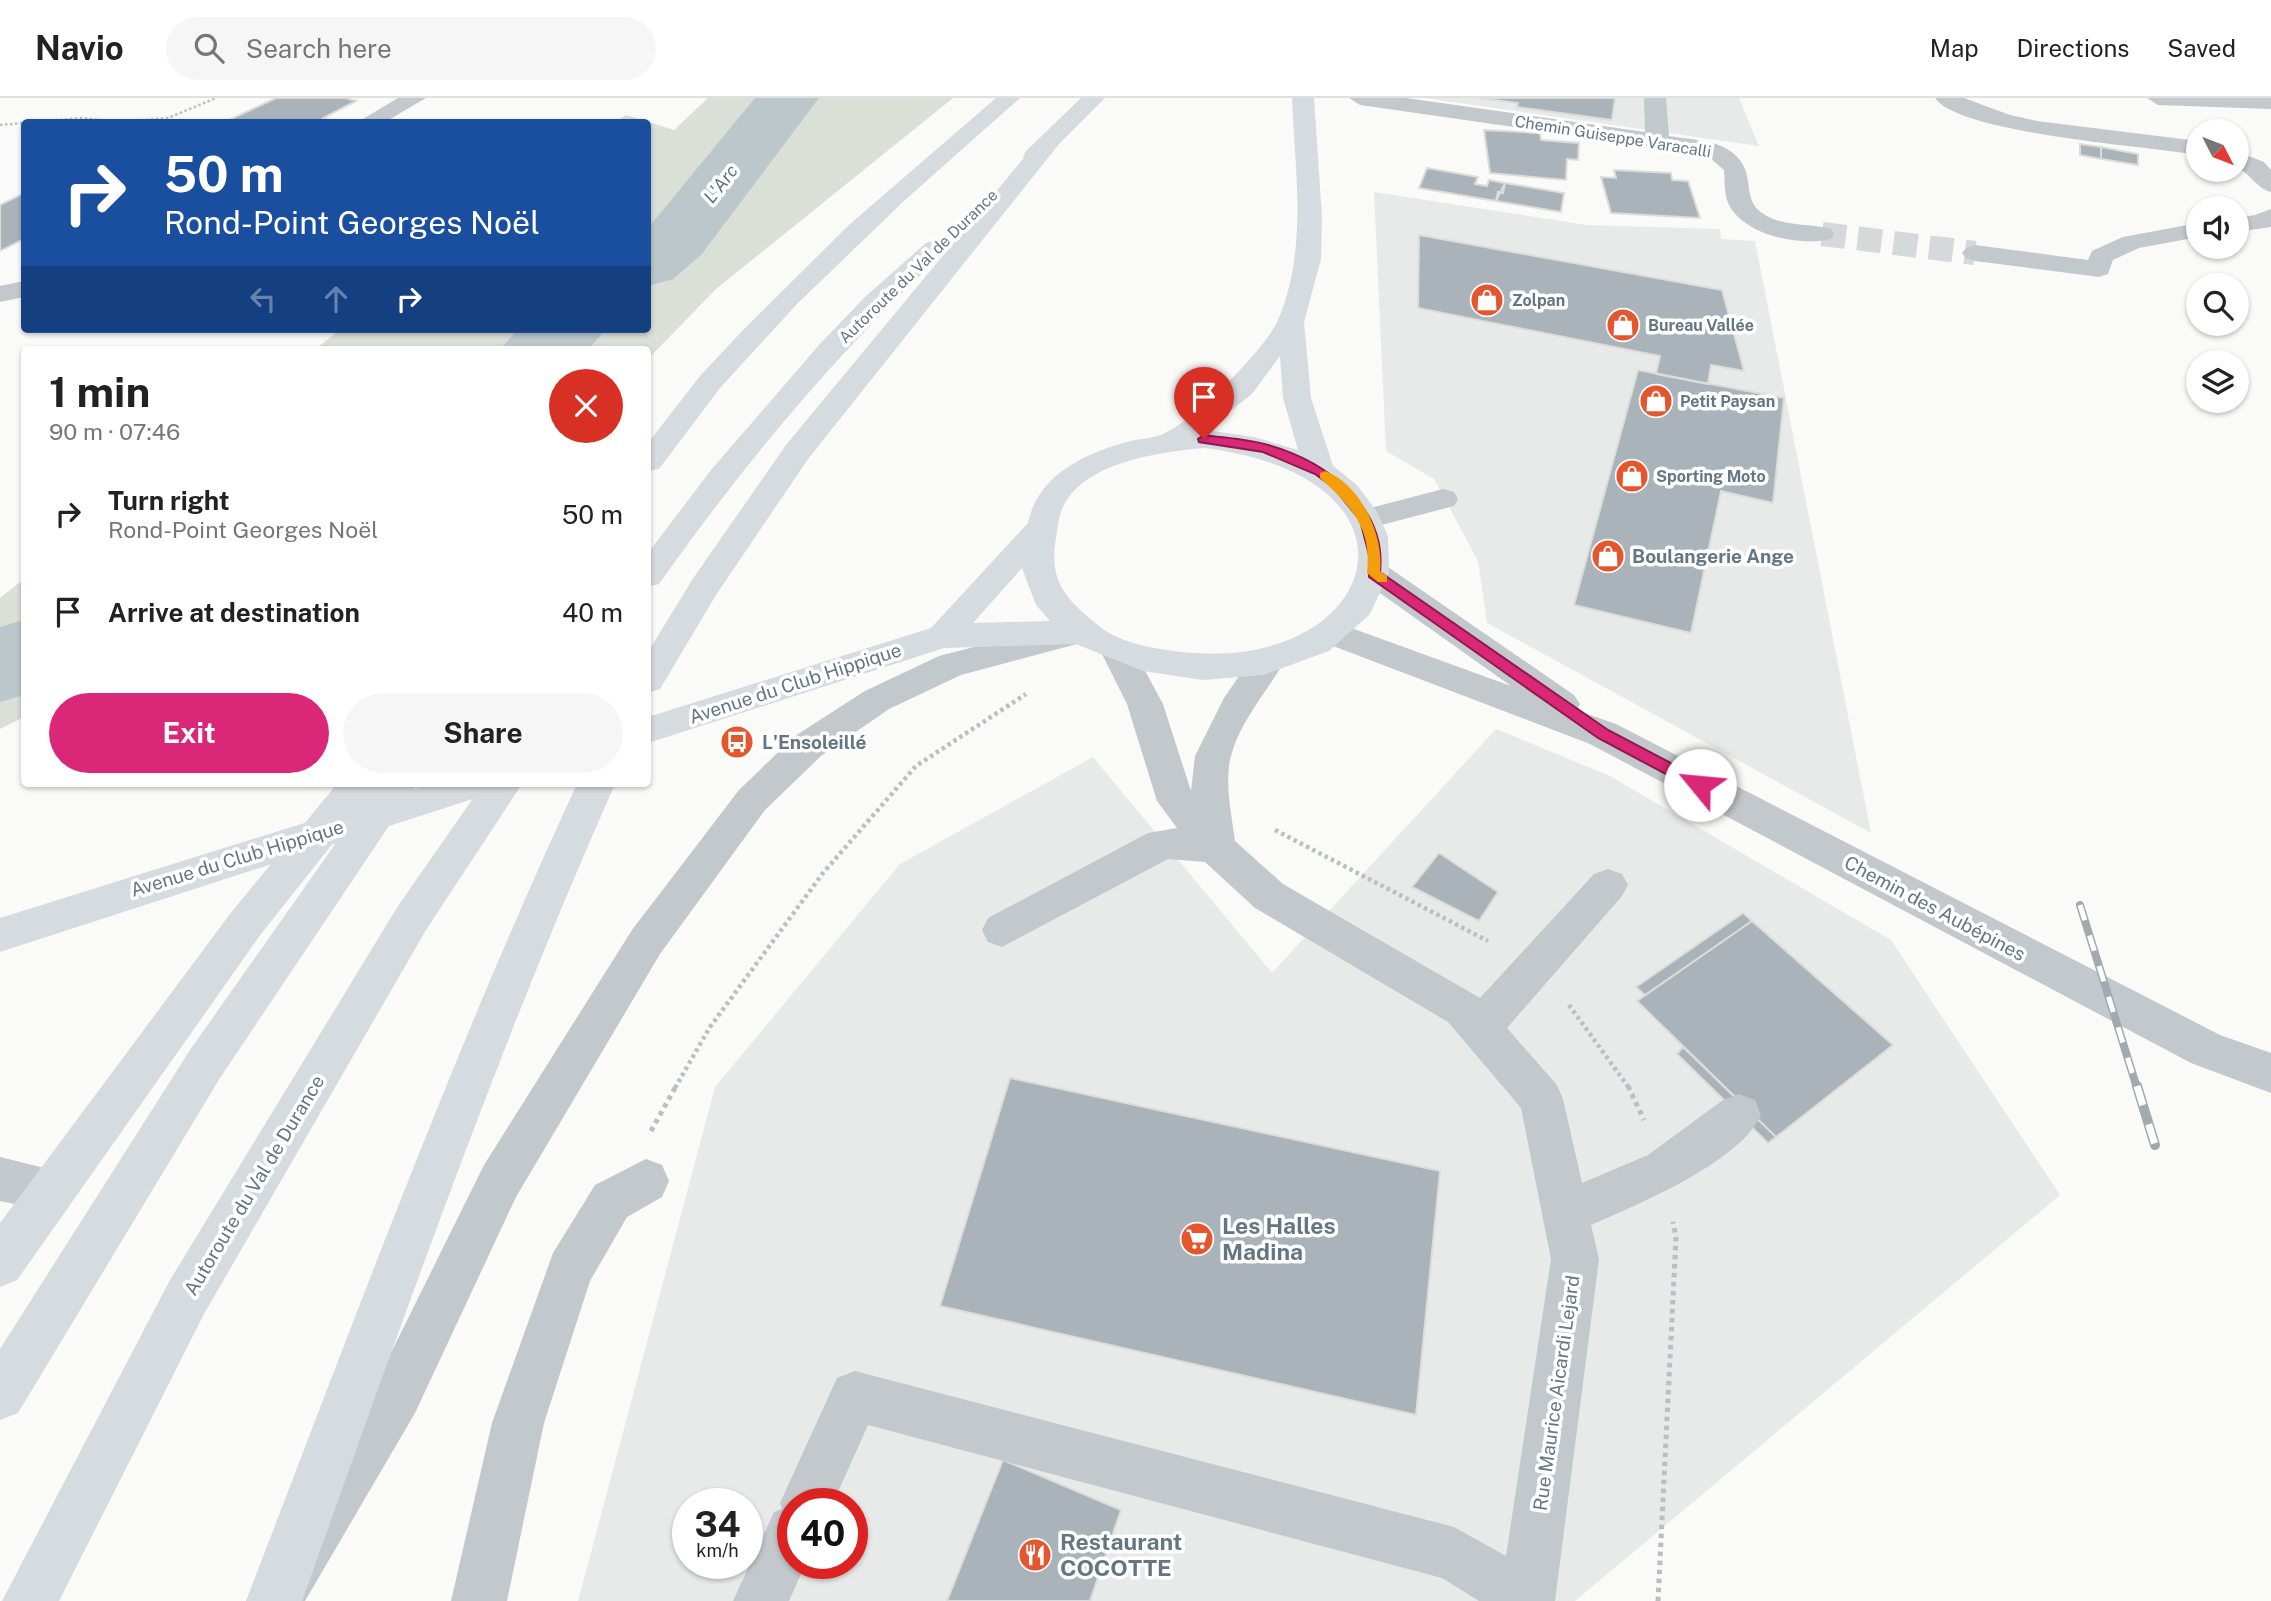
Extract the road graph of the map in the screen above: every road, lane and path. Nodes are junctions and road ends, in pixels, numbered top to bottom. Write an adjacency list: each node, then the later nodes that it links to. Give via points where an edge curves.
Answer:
1 (216, 98): 13 (path, via 168,117)
2 (415, 98): 14 (street)
3 (1009, 98): 30 (main road, via 918,174)
4 (1094, 98): 17 (main road, Autoroute du Val de Durance)
5 (1303, 98): 29 (main road, via 1308,259)
6 (1360, 98): 18 (street, Chemin Guiseppe Varacalli)
7 (1655, 98): 18 (street, via 1656,133)
8 (1946, 98): 19 (street, via 1976,111 2038,126)
9 (2158, 98): 10 (street)
10 (2271, 102)
11 (72, 119): 12 (path)
12 (92, 119)
13 (149, 119)
14 (375, 119)
15 (21, 123): 16 (path)
16 (0, 125)
17 (1050, 141): 38 (main road, Autoroute du Val de Durance, via 857,321 757,436); 44 (main road, via 797,452)
18 (1661, 141): 25 (street, Chemin Guiseppe Varacalli, via 1718,153 1735,168 1740,203 1751,216 1785,229)
19 (2186, 147)
20 (2249, 164): 21 (street)
21 (2271, 186)
22 (2271, 216): 23 (street)
23 (2249, 224)
24 (2186, 232): 26 (street, via 2132,242 2101,256 2099,269)
25 (1822, 234)
26 (1975, 253)
27 (21, 290): 28 (street)
28 (0, 294)
29 (1291, 322): 31 (main road, via 1242,388); 34 (main road, via 1297,398)
30 (720, 371): 32 (main road); 33 (main road)
31 (1173, 441): 34 (main road, via 1204,439 1265,448); 37 (main road, via 1134,448 1070,480 1048,504)
32 (651, 449)
33 (651, 458)
34 (1319, 471): 36 (main road, via 1338,485)
35 (1443, 499): 36 (street)
36 (1366, 519): 39 (main road, via 1376,555)
37 (1036, 531): 41 (main road); 42 (main road, via 1034,566 1050,601)
38 (651, 572)
39 (1374, 573): 40 (main road, via 1366,595); 46 (street, Chemin des Aubépines)
40 (1332, 632): 43 (main road, via 1302,650); 46 (street, Chemin des Aubépines)
41 (943, 636): 42 (main road, Avenue du Club Hippique); 45 (main road, Avenue du Club Hippique)
42 (1101, 643): 43 (main road, via 1154,663 1191,668); 52 (street, Rue Maurice Aicardi Lejard, via 1145,704 1176,801); 61 (path, via 927,759 823,873 710,1027); 69 (street, via 951,665 877,701 808,746 752,800 646,942 508,1169 397,1395)
43 (1267, 662): 52 (street, via 1213,757)
44 (651, 675)
45 (651, 729)
46 (1603, 734): 57 (street, Chemin des Aubépines, via 2193,1043)
47 (357, 787): 60 (main road, via 247,922)
48 (396, 787): 64 (main road, via 205,1064)
49 (465, 787): 55 (main road, Avenue du Club Hippique)
50 (501, 787): 68 (main road, Autoroute du Val de Durance, via 412,918 187,1297)
51 (595, 787): 69 (main road, via 555,872 447,1141)
52 (1216, 848): 54 (street, via 1162,844); 56 (street, Rue Maurice Aicardi Lejard, via 1269,896 1464,1009)
53 (1608, 885): 56 (street)
54 (1002, 930)
55 (0, 935)
56 (1480, 1028): 62 (street, Rue Maurice Aicardi Lejard, via 1541,1099)
57 (2271, 1073)
58 (1739, 1115): 62 (street, via 1664,1170)
59 (0, 1179): 60 (street)
60 (53, 1190): 63 (main road)
61 (628, 1191): 70 (street, via 570,1270 517,1423)
62 (1566, 1213): 67 (street, Rue Maurice Aicardi Lejard, via 1574,1259)
63 (0, 1263)
64 (0, 1395)
65 (813, 1488): 67 (street, via 855,1396 1454,1554)
66 (777, 1566): 71 (street)
67 (1527, 1600)
68 (30, 1601)
69 (274, 1601)
70 (479, 1601)
71 (761, 1601)

